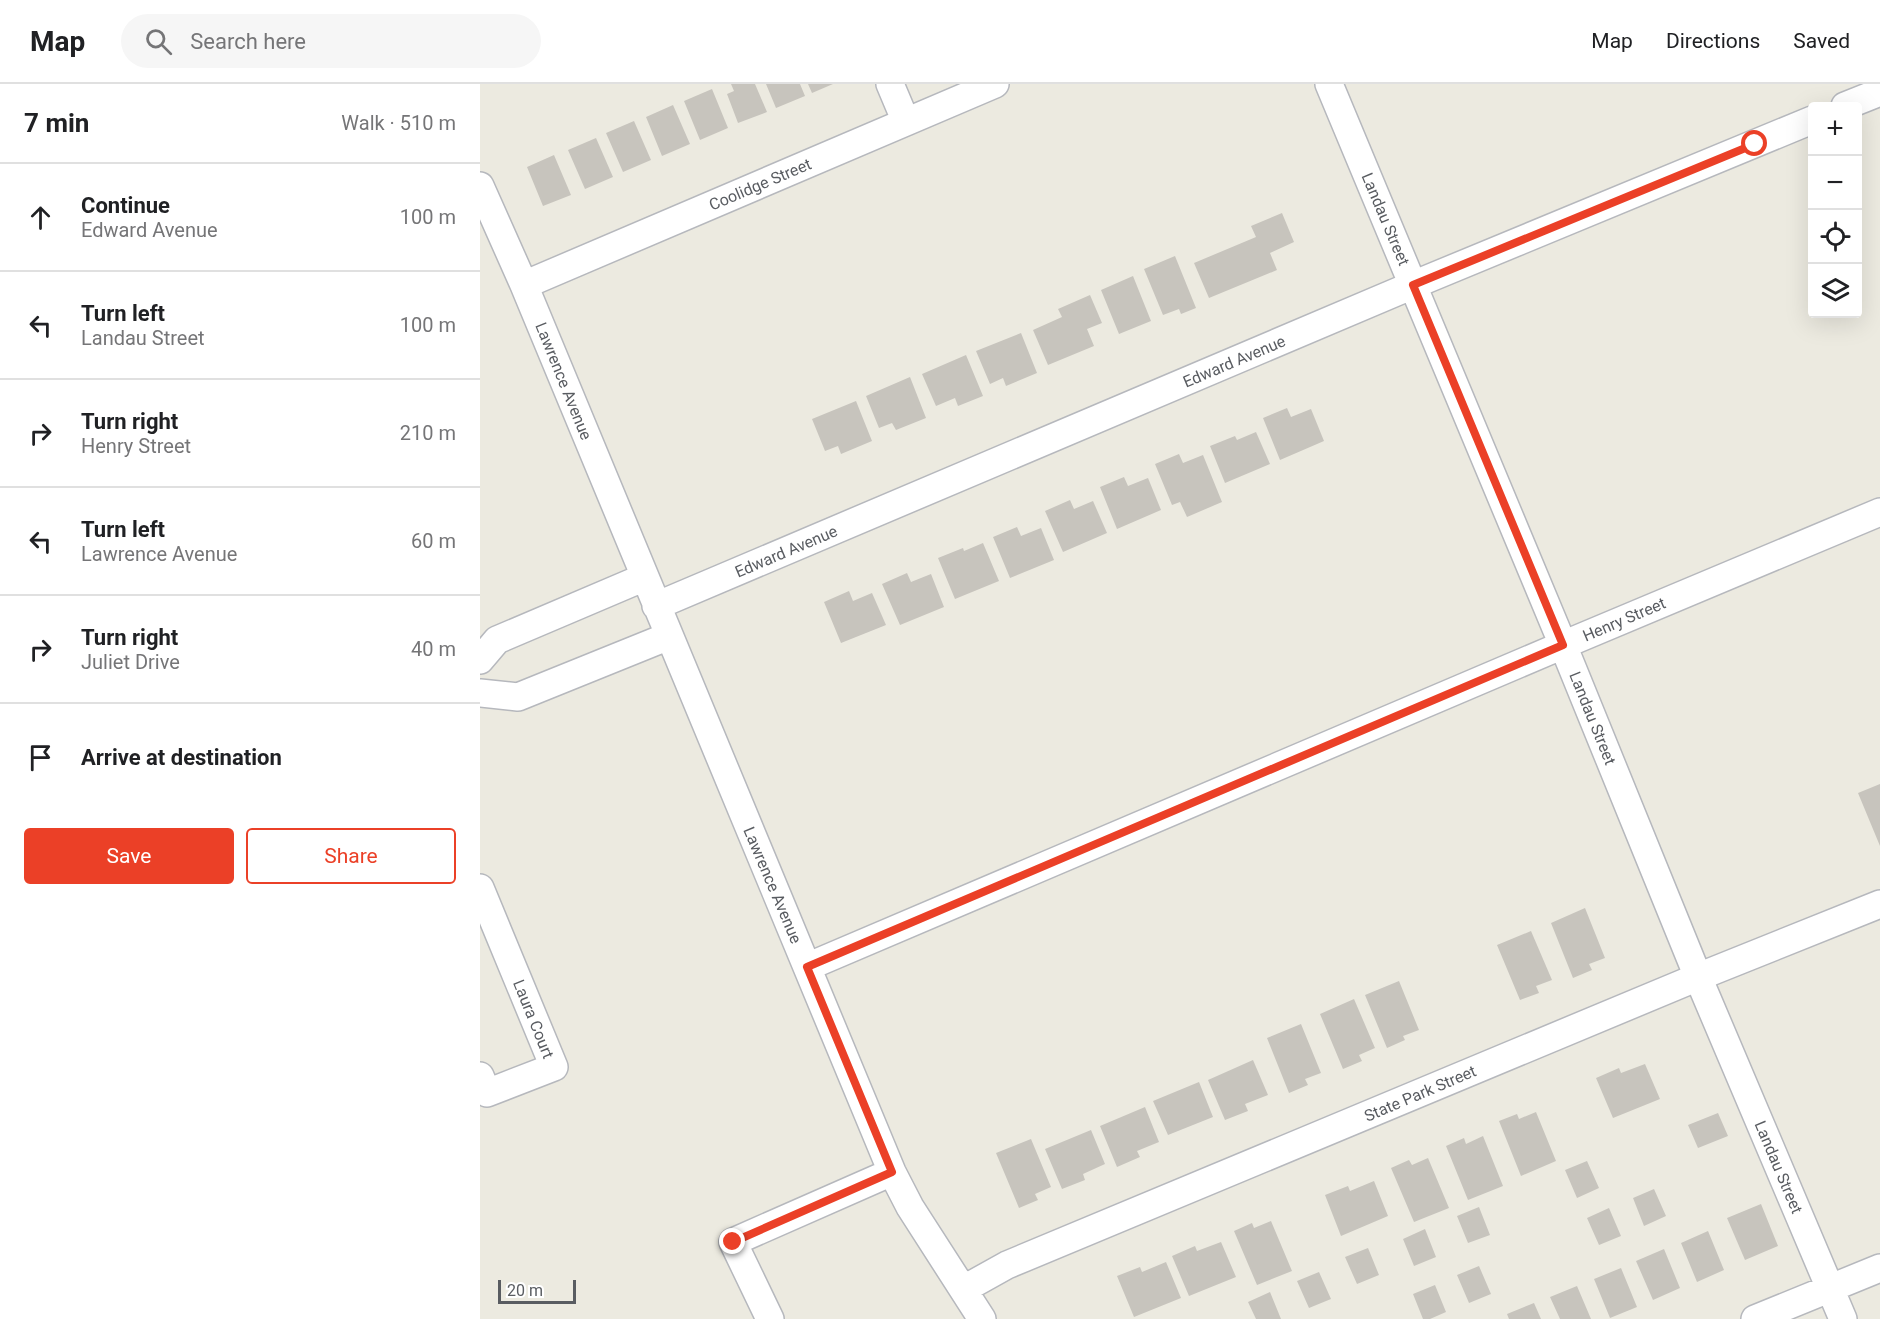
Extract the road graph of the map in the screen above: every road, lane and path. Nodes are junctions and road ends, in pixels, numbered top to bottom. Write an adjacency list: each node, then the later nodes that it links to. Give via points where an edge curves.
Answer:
1 (890, 84): 6 (street)
2 (995, 84): 6 (street, Coolidge Street)
3 (1329, 84): 10 (street, Landau Street)
4 (1880, 92): 5 (street)
5 (1855, 102)
6 (906, 122): 9 (street, Coolidge Street)
7 (1808, 122): 10 (street, Edward Avenue)
8 (480, 186): 9 (street, Lawrence Avenue)
9 (524, 285): 12 (street, Lawrence Avenue)
10 (1413, 285): 13 (street, Edward Avenue); 15 (street, Landau Street)
11 (1880, 512): 15 (street, Henry Street)
12 (645, 577): 13 (street, Lawrence Avenue); 16 (street, via 497,640)
13 (656, 606): 14 (street, Lawrence Avenue)
14 (669, 636): 17 (street, via 518,697); 20 (street, Lawrence Avenue)
15 (1563, 645): 20 (street, Henry Street); 21 (street, Landau Street)
16 (480, 660)
17 (480, 693)
18 (480, 888): 22 (street, Laura Court, via 554,1067 487,1093)
19 (1880, 904): 21 (street, State Park Street)
20 (807, 967): 23 (street, Lawrence Avenue)
21 (1698, 977): 25 (street, Landau Street); 26 (street, State Park Street, via 1007,1265)
22 (480, 1076)
23 (892, 1172): 26 (street, Lawrence Avenue, via 910,1207); 27 (street, via 733,1242)
24 (1880, 1268): 25 (street)
25 (1830, 1288): 29 (street); 30 (street, Landau Street)
26 (964, 1289): 28 (street, Lawrence Avenue)
27 (770, 1319)
28 (982, 1319)
29 (1755, 1319)
30 (1843, 1319)

